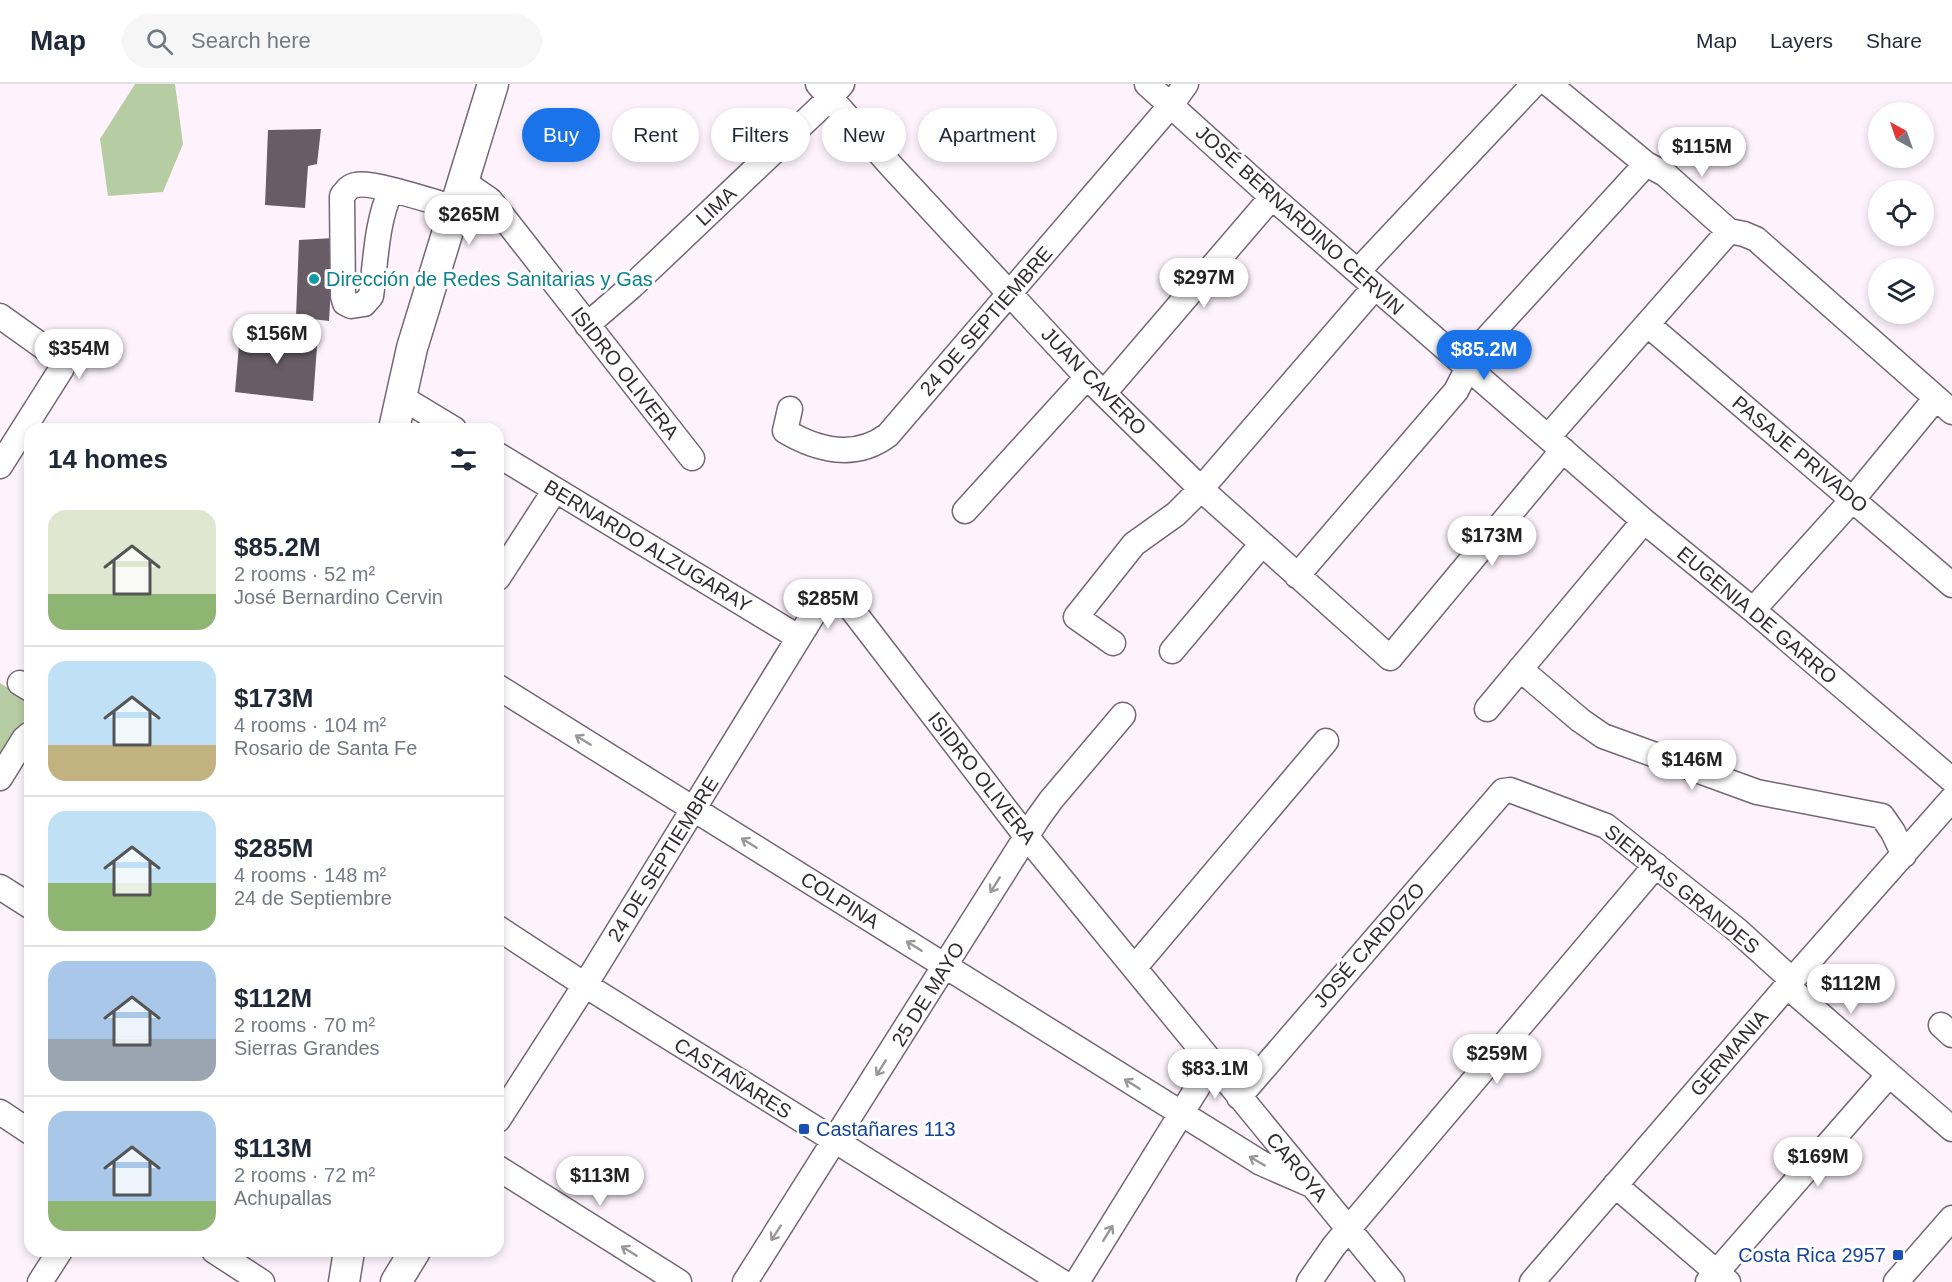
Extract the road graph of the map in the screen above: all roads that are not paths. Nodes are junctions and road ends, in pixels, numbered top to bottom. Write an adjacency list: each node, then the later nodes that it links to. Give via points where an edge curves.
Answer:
1 (493, 84): 10 (main road)
2 (1146, 84): 7 (street, JOSÉ BERNARDINO CERVIN)
3 (1186, 84): 7 (street, 24 DE SEPTIEMBRE)
4 (1534, 84): 13 (street)
5 (1549, 84): 8 (street)
6 (830, 89): 14 (street, JUAN CAVERO); 17 (street, LIMA, via 631,287)
7 (1171, 105): 11 (street, JOSÉ BERNARDINO CERVIN); 14 (street, 24 DE SEPTIEMBRE)
8 (1646, 164): 12 (street, via 1665,174); 18 (street, via 1478,348)
9 (391, 190): 10 (street, ISIDRO OLIVERA)
10 (460, 195): 17 (street, ISIDRO OLIVERA, via 479,191 490,200); 20 (main road, via 412,348)
11 (1272, 197): 13 (street, JOSÉ BERNARDINO CERVIN); 19 (street)
12 (1729, 231): 16 (street); 21 (street, via 1756,239)
13 (1366, 279): 18 (street, JOSÉ BERNARDINO CERVIN); 31 (street)
14 (1009, 293): 19 (street, JUAN CAVERO); 22 (street, 24 DE SEPTIEMBRE, via 877,444 842,451 795,437 785,431)
15 (0, 316): 23 (street, via 56,356 62,368)
16 (1647, 324): 27 (street); 33 (street, PASAJE PRIVADO)
17 (587, 325): 28 (street, ISIDRO OLIVERA)
18 (1467, 368): 27 (street, JOSÉ BERNARDINO CERVIN); 38 (street, via 1456,391)
19 (1095, 385): 31 (street, JUAN CAVERO); 34 (street)
20 (401, 397): 24 (main road); 25 (street)
21 (1944, 405): 33 (street)
22 (790, 409)
23 (27, 423)
24 (395, 423)
25 (444, 423)
26 (24, 428): 30 (street)
27 (1556, 443): 35 (street, EUGENIA DE GARRO); 38 (street, JUAN CAVERO, via 1390,658)
28 (692, 458)
29 (504, 459): 32 (street, BERNARDO ALZUGARAY)
30 (0, 466)
31 (1201, 489): 36 (street, JUAN CAVERO); 43 (street, via 1176,514 1134,544 1076,617)
32 (555, 490): 37 (street); 42 (street, BERNARDO ALZUGARAY)
33 (1853, 499): 39 (street, PASAJE PRIVADO); 41 (street)
34 (965, 511)
35 (1644, 521): 41 (street, EUGENIA DE GARRO); 45 (street)
36 (1261, 545): 38 (street, JUAN CAVERO); 44 (street)
37 (504, 569)
38 (1297, 576)
39 (1952, 585)
40 (826, 598): 42 (street, 24 DE SEPTIEMBRE); 56 (street, ISIDRO OLIVERA, via 844,599)
41 (1753, 610): 52 (street, EUGENIA DE GARRO)
42 (798, 637): 55 (street, 24 DE SEPTIEMBRE)
43 (1113, 643)
44 (1172, 651)
45 (1520, 669): 47 (street); 57 (street, via 1603,736 1757,792 1882,816)
46 (504, 691): 55 (street, COLPINA, one-way to 46)
47 (1487, 709)
48 (1123, 715): 56 (street, 25 DE MAYO, via 1051,800)
49 (24, 741): 51 (street)
50 (1326, 741): 63 (street)
51 (0, 778)
52 (1952, 780)
53 (1498, 794): 58 (street, SIERRAS GRANDES, via 1510,790 1595,820); 68 (street, JOSÉ CARDOZO)
54 (1952, 799): 57 (street, GERMANIA)
55 (694, 809): 62 (street, COLPINA, one-way to 55); 65 (street, 24 DE SEPTIEMBRE)
56 (1026, 836): 62 (street, 25 DE MAYO, one-way to 62); 63 (street, ISIDRO OLIVERA)
57 (1904, 855): 64 (street, GERMANIA)
58 (1656, 865): 64 (street, SIERRAS GRANDES, via 1737,930); 79 (street)
59 (0, 887): 60 (street)
60 (24, 902)
61 (504, 932): 65 (street, CASTAÑARES)
62 (946, 966): 71 (street, COLPINA, one-way to 62); 74 (street, 25 DE MAYO, one-way to 74)
63 (1135, 967): 66 (street, CAROYA)
64 (1789, 983): 67 (street, SIERRAS GRANDES); 77 (street, GERMANIA)
65 (585, 986): 69 (street, 24 DE SEPTIEMBRE); 74 (street, CASTAÑARES)
66 (1212, 1064): 68 (street, CAROYA); 71 (street)
67 (1888, 1076): 73 (street, SIERRAS GRANDES); 84 (street)
68 (1239, 1097): 76 (street, CAROYA)
69 (504, 1111)
70 (0, 1112): 72 (street)
71 (1182, 1115): 76 (street, COLPINA, one-way to 71, via 1261,1164); 92 (street, one-way to 71)
72 (24, 1128)
73 (1952, 1129)
74 (835, 1141): 90 (street, 25 DE MAYO, one-way to 90); 91 (street, CASTAÑARES)
75 (504, 1172): 89 (street, one-way to 75)
76 (1311, 1185): 79 (street, CAROYA)
77 (1615, 1185): 84 (street); 95 (street, GERMANIA)
78 (1952, 1218): 96 (street)
79 (1348, 1229): 93 (street); 94 (street, CAROYA)
80 (56, 1257): 85 (street)
81 (223, 1257): 86 (street)
82 (348, 1257): 87 (main road)
83 (411, 1257): 88 (main road)
84 (1717, 1279)
85 (40, 1282)
86 (262, 1282)
87 (344, 1282)
88 (396, 1282)
89 (679, 1282)
90 (745, 1282)
91 (1062, 1282)
92 (1077, 1282)
93 (1309, 1282)
94 (1392, 1282)
95 (1532, 1282)
96 (1896, 1282)

